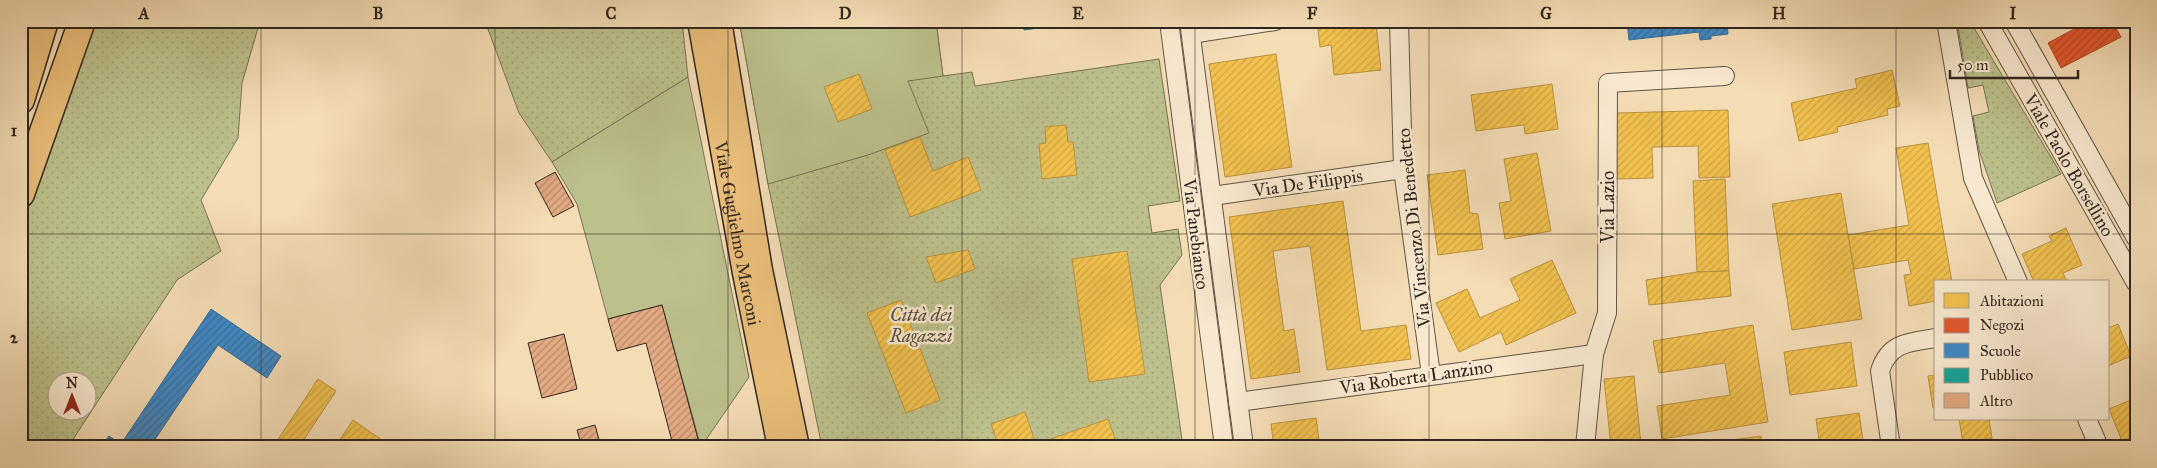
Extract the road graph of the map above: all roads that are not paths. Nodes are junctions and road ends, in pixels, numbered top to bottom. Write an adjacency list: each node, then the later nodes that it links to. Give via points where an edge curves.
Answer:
1 (45, 21): 13 (highway)
2 (82, 21): 15 (highway)
3 (699, 21): 26 (main road, Viale Guglielmo Marconi)
4 (720, 21): 27 (main road, Viale Guglielmo Marconi, via 761,270)
5 (1169, 21): 28 (street, Via Panebianco)
6 (1275, 21): 11 (street)
7 (1398, 21): 14 (street, Via Vincenzo Di Benedetto)
8 (1946, 21): 19 (street, via 1973,178)
9 (1987, 21): 20 (street, Viale Paolo Borsellino)
10 (2014, 21): 17 (street, Viale Paolo Borsellino)
11 (1190, 27): 16 (street, Via Panebianco)
12 (1725, 76): 22 (street, Via Lazio, via 1608,83 1607,313)
13 (21, 100)
14 (1403, 169): 16 (street, Via De Filippis); 23 (street, Via Vincenzo Di Benedetto)
15 (21, 194)
16 (1212, 196): 24 (street, Via Panebianco)
17 (2128, 214): 18 (street, Viale Paolo Borsellino)
18 (2136, 238)
19 (2017, 280)
20 (2136, 283)
21 (1934, 338): 31 (street, via 1892,349 1884,360 1880,371)
22 (1594, 354): 23 (street, Via Roberta Lanzino); 30 (street, Via Lazio)
23 (1431, 375): 24 (street, Via Roberta Lanzino)
24 (1238, 402): 29 (street, Via Panebianco)
25 (2087, 420): 32 (street)
26 (779, 447)
27 (798, 447)
28 (1224, 447)
29 (1244, 447)
30 (1586, 447)
31 (1891, 447)
32 (2099, 447)

